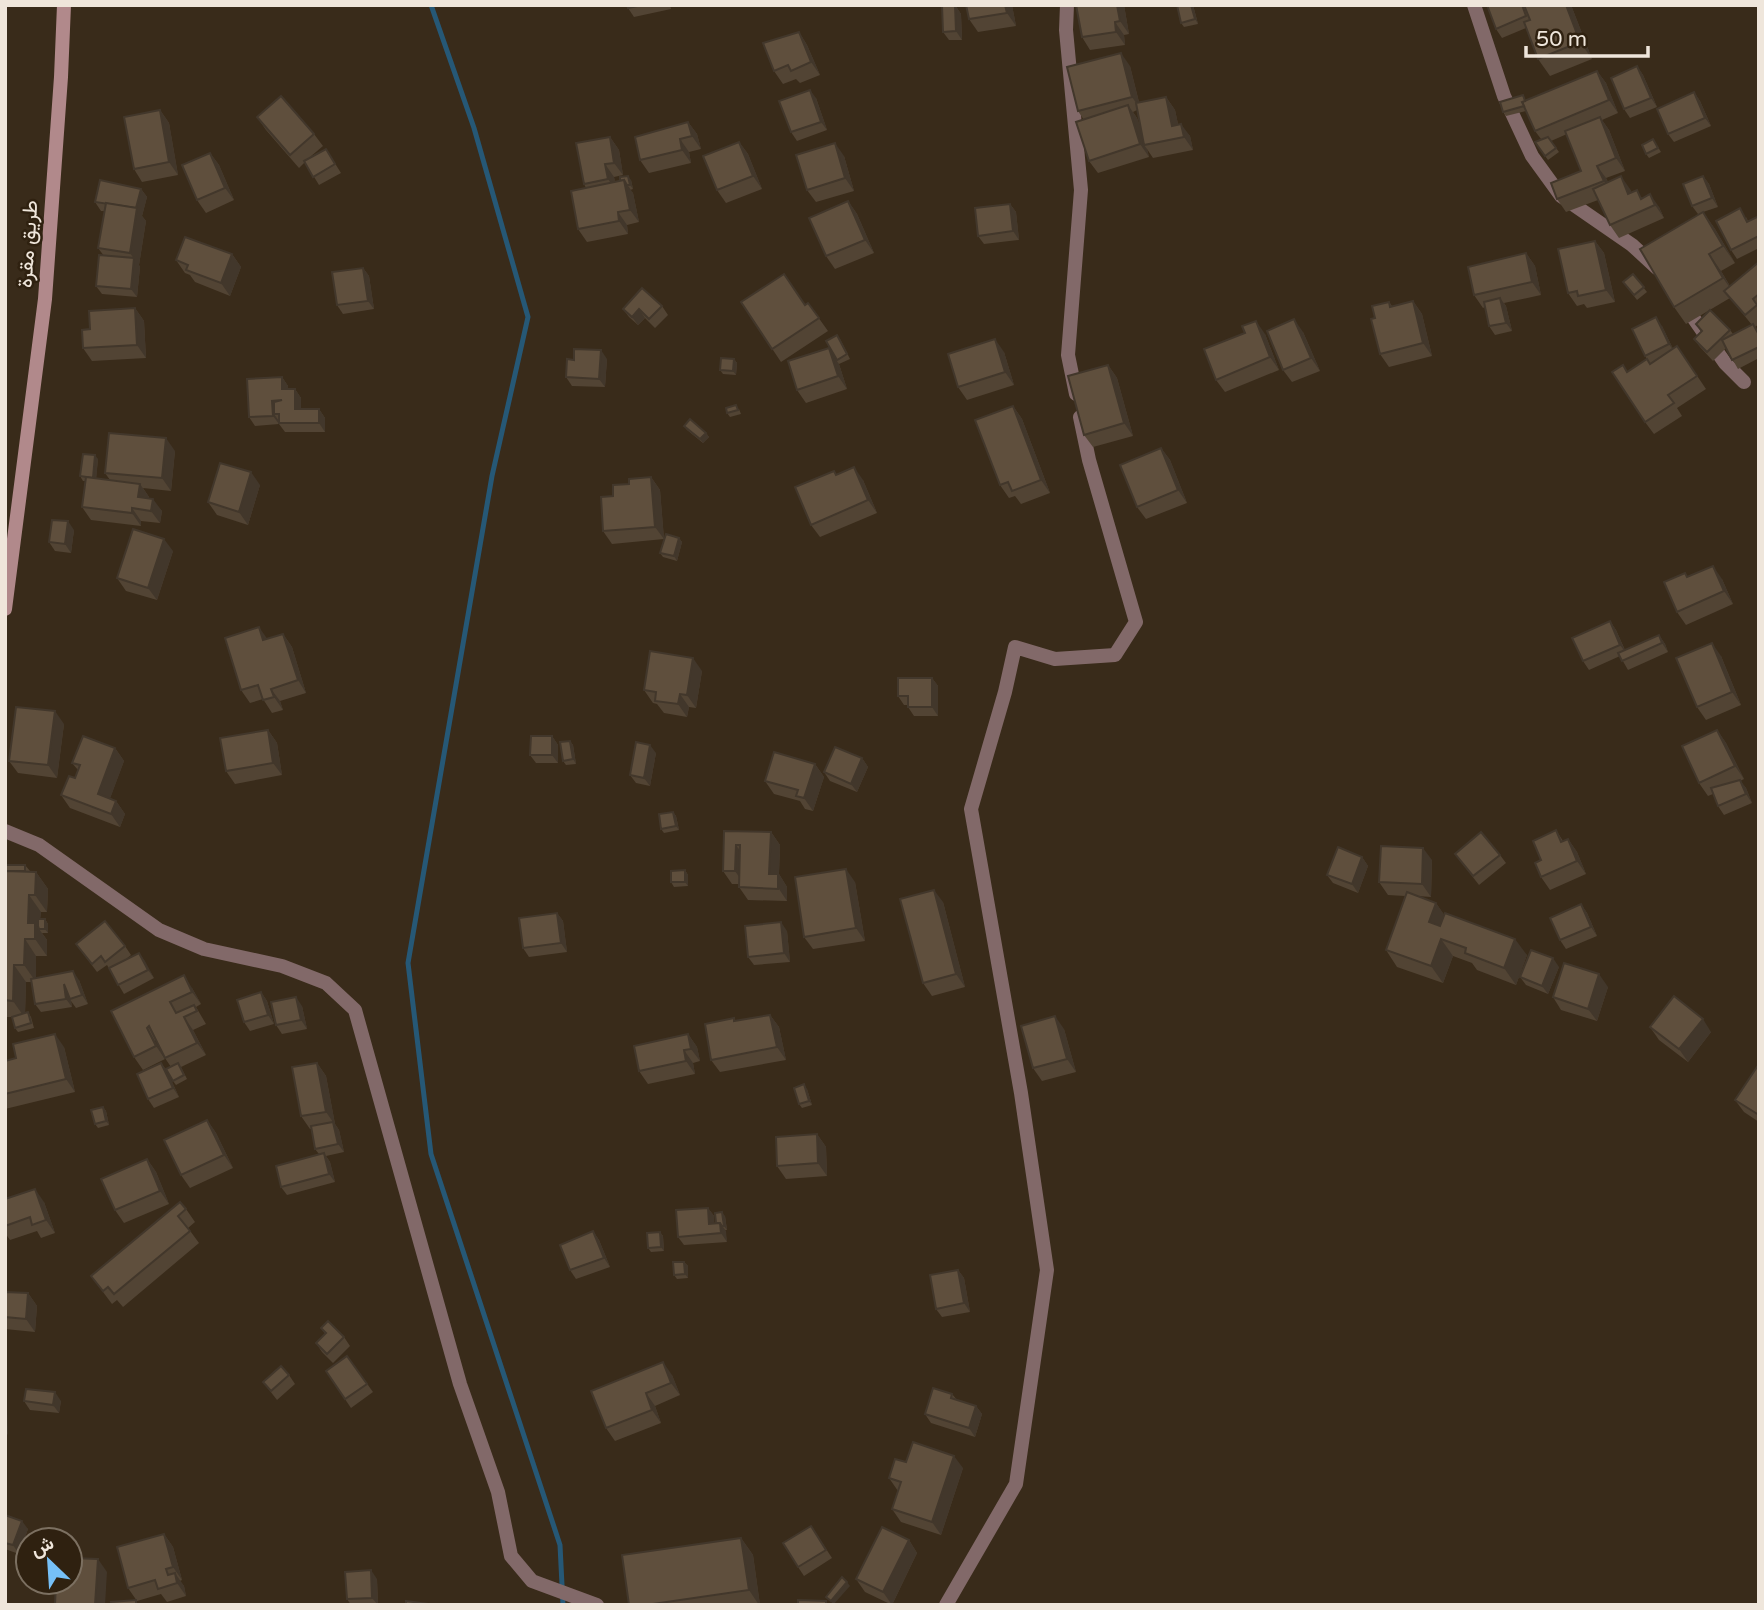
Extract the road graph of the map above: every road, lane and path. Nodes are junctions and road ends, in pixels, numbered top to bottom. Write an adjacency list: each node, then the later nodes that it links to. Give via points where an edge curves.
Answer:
1 (64, 5): 7 (main road, طريق مقرة, via 45,299)
2 (1067, 5): 10 (street, via 1081,190 1068,355 1090,460 1136,622 1115,655 1055,659 1015,647 971,810 1047,1270 1016,1484)
3 (1474, 5): 4 (street, via 1504,96 1532,156 1561,196)
4 (1663, 273)
5 (1679, 296): 6 (street, via 1725,363)
6 (1744, 382)
7 (5, 609)
8 (5, 831): 9 (street, via 39,845 159,930 204,949 282,965 326,983 355,1010 460,1384 498,1492 511,1556 532,1581)
9 (595, 1604)
10 (946, 1605)

